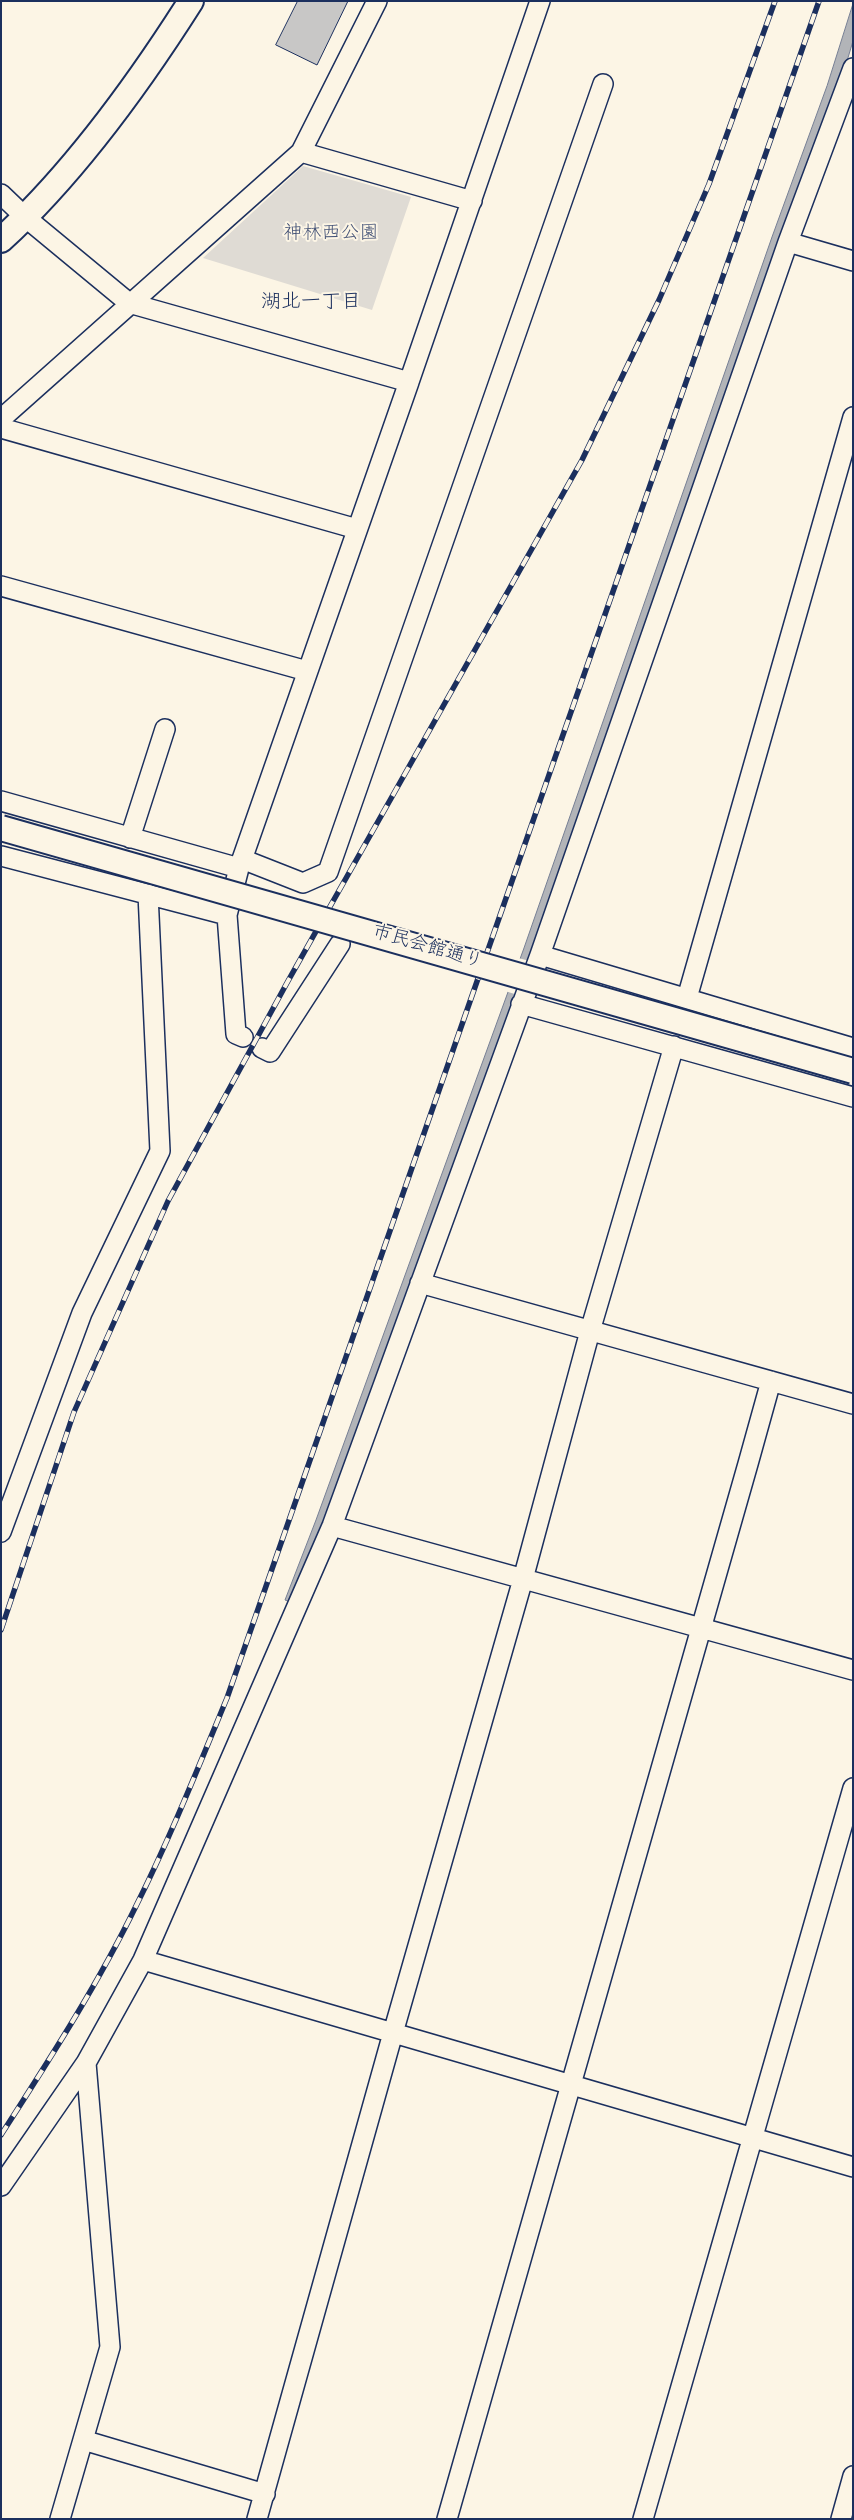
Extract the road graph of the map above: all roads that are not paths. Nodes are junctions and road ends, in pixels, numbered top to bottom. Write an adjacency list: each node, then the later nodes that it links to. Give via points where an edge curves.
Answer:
1 (191, 1): 9 (street, via 88,144)
2 (377, 1): 6 (street)
3 (540, 1): 8 (street)
4 (853, 68): 11 (street)
5 (603, 84): 26 (street, via 328,872 303,883)
6 (301, 152): 8 (street); 13 (street)
7 (1, 194): 9 (street)
8 (472, 201): 14 (street)
9 (25, 217): 10 (street); 13 (street)
10 (1, 240)
11 (788, 242): 12 (street); 30 (street)
12 (853, 261)
13 (129, 303): 14 (street); 16 (street)
14 (409, 382): 18 (street)
15 (853, 417): 31 (street)
16 (1, 418)
17 (1, 428): 18 (street)
18 (357, 529): 20 (street)
19 (1, 586): 20 (street)
20 (307, 671): 26 (street)
21 (165, 729): 24 (street)
22 (1, 801): 24 (street)
23 (1, 828): 37 (street, 市民会館通り, bridge)
24 (130, 838): 26 (street)
25 (1, 856): 27 (street)
26 (241, 864): 28 (street)
27 (148, 894): 28 (street); 44 (street, via 160,1151 82,1313)
28 (227, 915): 33 (street, via 236,1034)
29 (340, 944): 35 (street, via 270,1052)
30 (540, 955): 31 (street); 32 (street)
31 (686, 998): 36 (street)
32 (521, 1004): 34 (street); 39 (street)
33 (243, 1038)
34 (674, 1046): 38 (street); 40 (street)
35 (262, 1048)
36 (853, 1048)
37 (853, 1070)
38 (853, 1097)
39 (420, 1283): 40 (street); 43 (street)
40 (590, 1331): 41 (street); 45 (street)
41 (771, 1381): 42 (street); 46 (street)
42 (853, 1404)
43 (332, 1526): 45 (street); 49 (street)
44 (1, 1532)
45 (524, 1579): 46 (street); 50 (street)
46 (703, 1629): 47 (street); 52 (street)
47 (853, 1670)
48 (853, 1788): 53 (street)
49 (143, 1960): 50 (street); 51 (street)
50 (393, 2034): 52 (street); 58 (street)
51 (86, 2063): 55 (street); 56 (street, via 110,2346)
52 (570, 2084): 53 (street); 61 (street)
53 (751, 2137): 54 (street); 62 (street)
54 (853, 2167)
55 (1, 2186)
56 (83, 2440): 58 (street); 59 (street)
57 (853, 2476): 63 (street)
58 (266, 2494): 60 (street)
59 (60, 2519)
60 (257, 2519)
61 (447, 2519)
62 (643, 2519)
63 (841, 2519)

